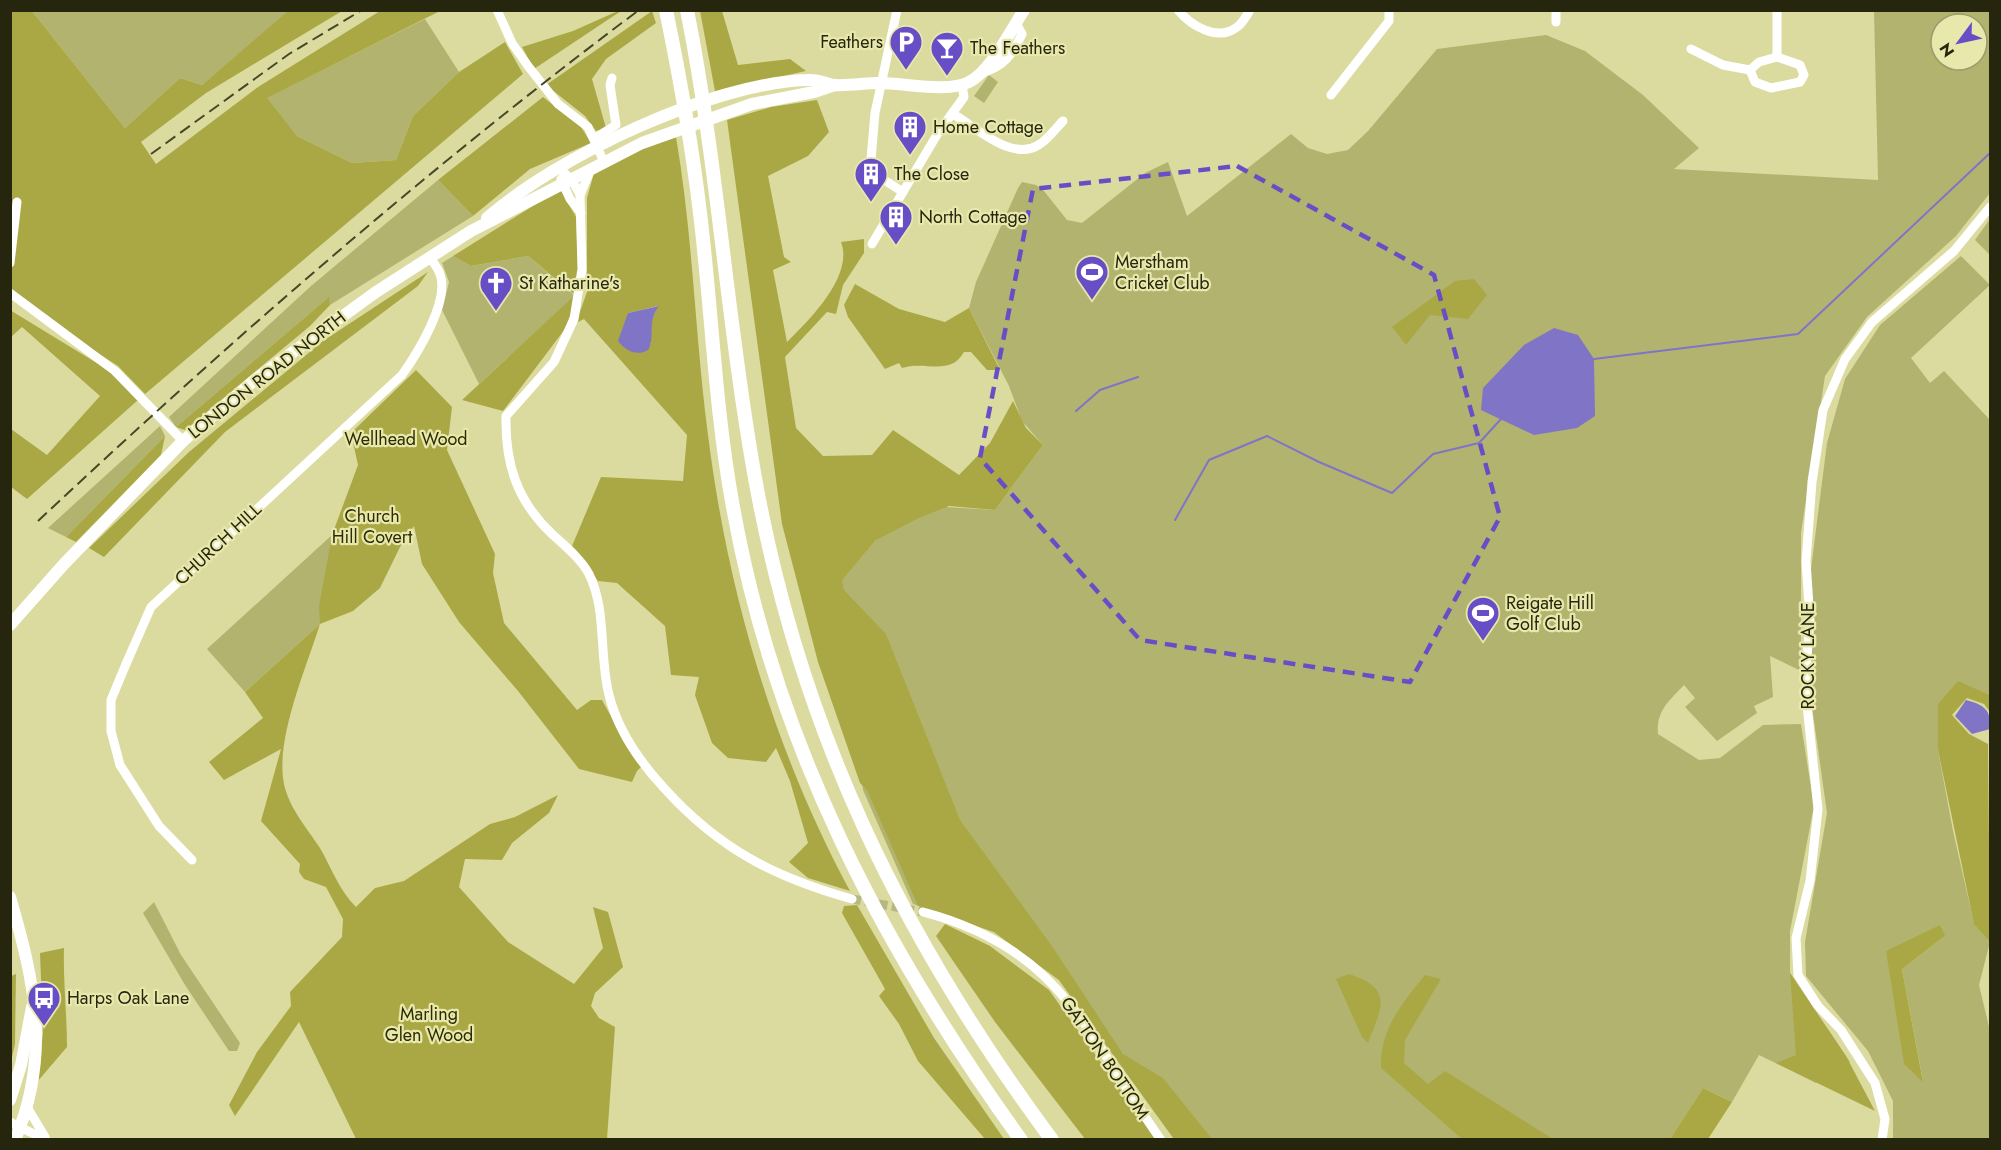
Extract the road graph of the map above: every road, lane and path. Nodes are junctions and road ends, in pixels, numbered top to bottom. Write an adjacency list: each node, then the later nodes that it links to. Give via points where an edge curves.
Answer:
1 (497, 10): 22 (street, via 528,66 558,104 582,120)
2 (666, 10): 49 (highway, via 699,204 726,467 749,582 774,673 818,792 867,896 936,1015)
3 (687, 10): 50 (highway, via 712,149 755,478 781,599 804,679 848,795 901,905 964,1013)
4 (897, 10): 16 (street)
5 (1024, 10): 18 (main road, via 981,73)
6 (1178, 10): 10 (street, via 1187,22 1218,33 1237,28)
7 (1389, 10): 19 (street, via 1389,21)
8 (1556, 10): 11 (street)
9 (1777, 10): 13 (street)
10 (1249, 12)
11 (1556, 22)
12 (1691, 49): 14 (street, via 1723,65)
13 (1777, 57): 14 (street, via 1759,62); 14 (street, via 1800,65 1804,75 1800,82 1771,88 1755,82)
14 (1750, 70)
15 (612, 78): 22 (street, via 616,124)
16 (880, 83): 17 (main road, LONDON ROAD NORTH); 18 (main road, LONDON ROAD NORTH); 27 (street, via 870,171)
17 (835, 85): 22 (main road, LONDON ROAD NORTH, via 787,81 723,97); 23 (main road, LONDON ROAD NORTH, via 727,113 642,143)
18 (962, 85): 20 (street, via 964,97)
19 (1331, 95)
20 (953, 114): 21 (street, via 1012,150 1040,144); 27 (street)
21 (1063, 121)
22 (597, 142): 23 (street); 24 (main road, LONDON ROAD NORTH)
23 (604, 162): 25 (main road, LONDON ROAD NORTH)
24 (559, 168): 26 (street); 32 (main road, LONDON ROAD NORTH, via 516,193)
25 (591, 169): 26 (main road, LONDON ROAD NORTH); 28 (street)
26 (567, 182): 28 (street); 31 (street); 32 (main road, LONDON ROAD NORTH)
27 (903, 192): 33 (street)
28 (580, 195): 31 (street)
29 (16, 202): 35 (street)
30 (1990, 207): 52 (street, ROCKY LANE, via 1954,251 1872,322 1845,359 1823,410 1812,482 1806,561 1810,621 1806,669 1818,809 1810,881 1796,938 1798,975 1818,1006 1841,1030 1875,1083 1885,1119)
31 (581, 213): 41 (street, via 582,269 574,319 554,362 506,416 506,439 515,483 537,518 590,576 609,695 625,735 644,764 690,815 741,855 790,879)
32 (471, 231): 34 (main road, LONDON ROAD NORTH)
33 (872, 244)
34 (430, 258): 37 (main road, LONDON ROAD NORTH, via 331,322); 39 (street, CHURCH HILL, via 441,275 442,287 435,313 402,375 151,607 111,700 111,731 120,765 159,826)
35 (10, 263)
36 (10, 293): 37 (street, via 115,371)
37 (179, 437): 38 (main road, LONDON ROAD NORTH)
38 (10, 625)
39 (192, 860)
40 (10, 897): 43 (main road, via 24,945)
41 (852, 899)
42 (923, 912): 51 (street, GATTON BOTTOM, via 1004,944 1055,984)
43 (32, 1003): 44 (main road); 45 (main road, via 38,1049)
44 (10, 1100)
45 (27, 1107): 46 (main road); 47 (street)
46 (16, 1124): 47 (street); 48 (main road)
47 (46, 1138)
48 (15, 1140)
49 (1021, 1140)
50 (1052, 1140)
51 (1161, 1140)
52 (1882, 1140)

